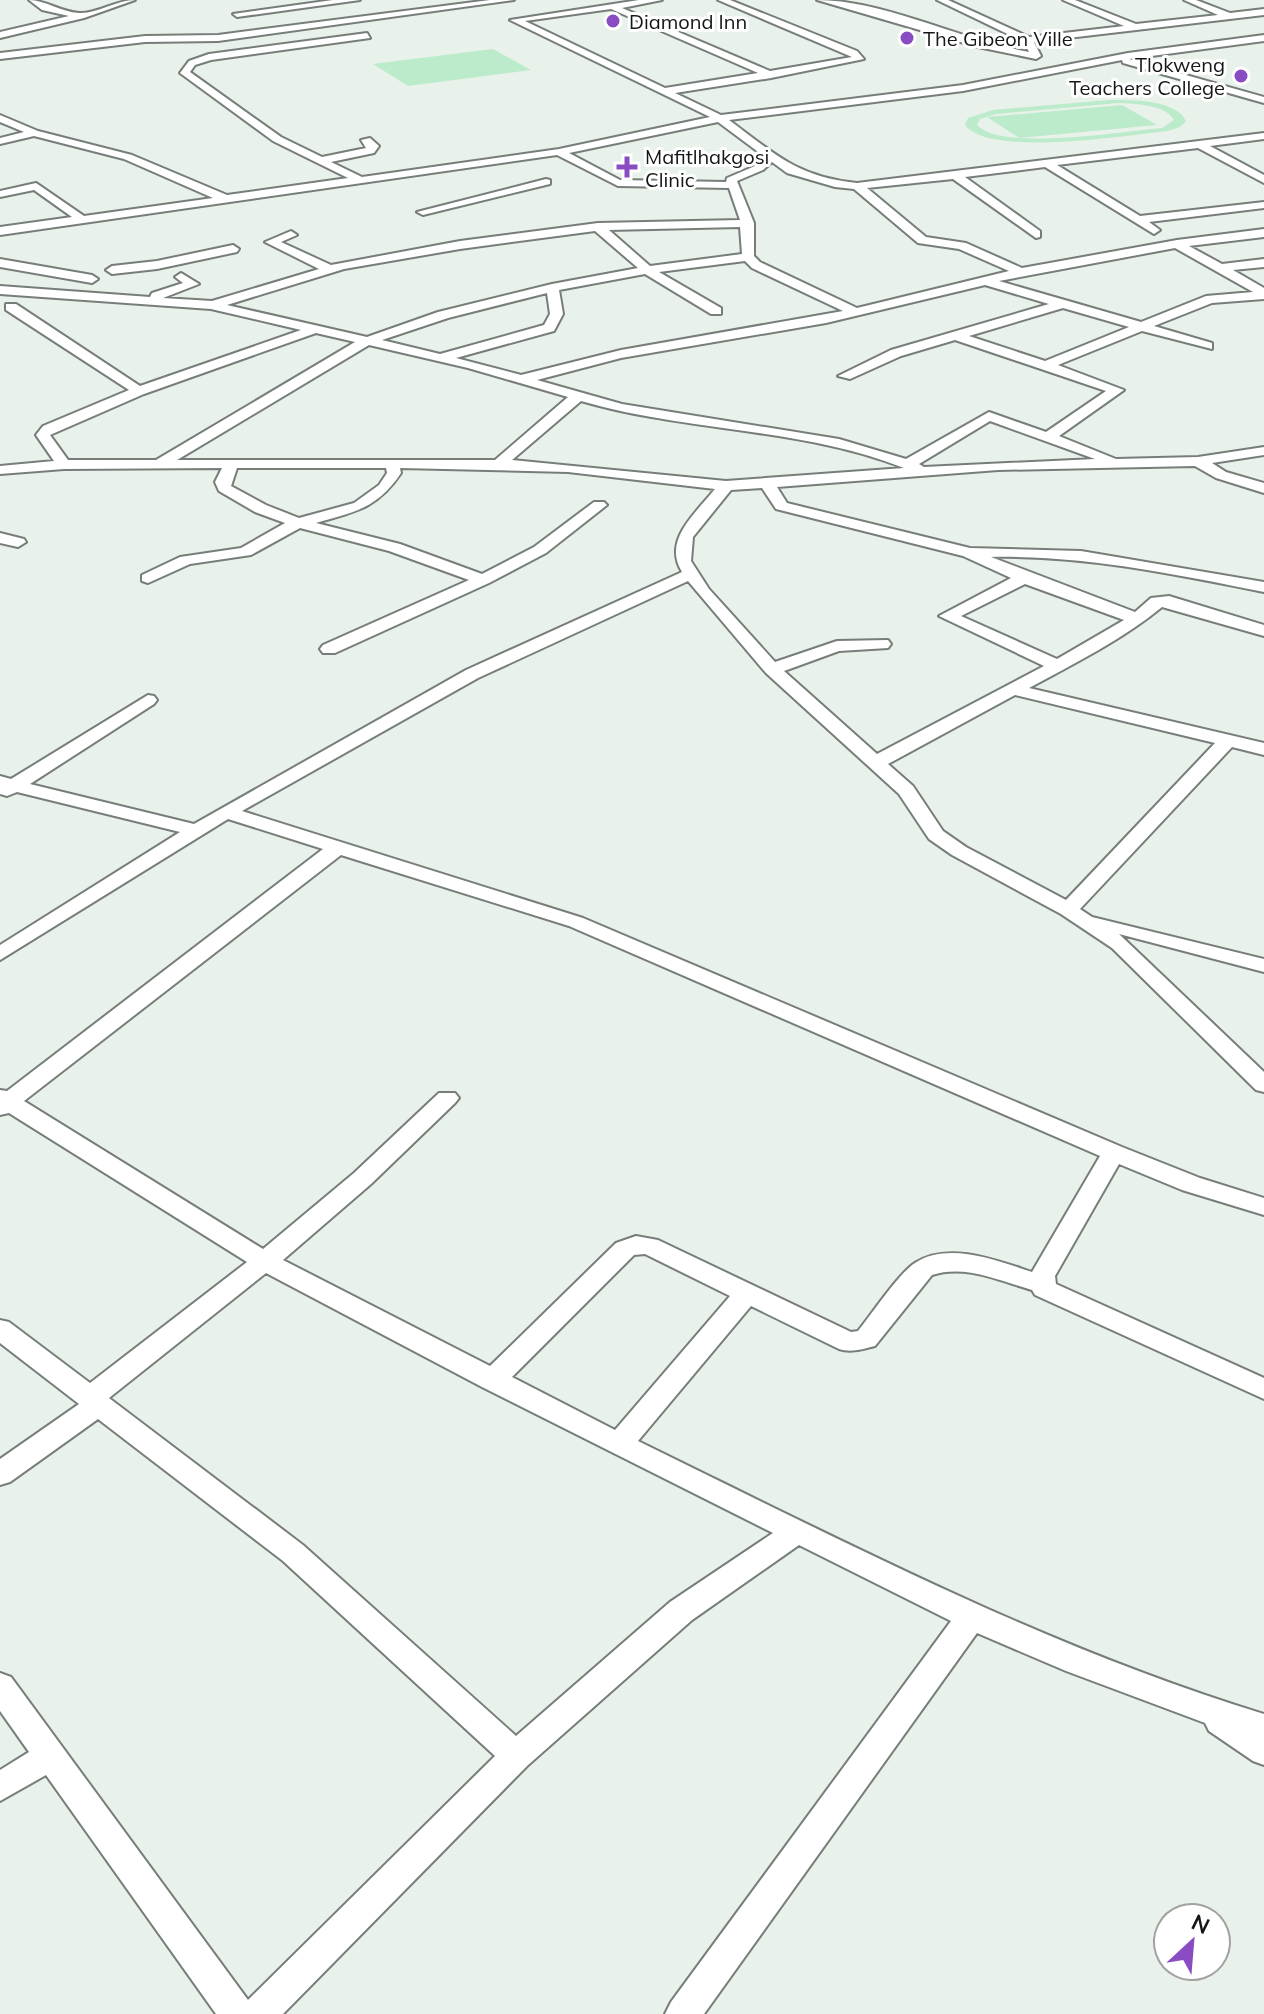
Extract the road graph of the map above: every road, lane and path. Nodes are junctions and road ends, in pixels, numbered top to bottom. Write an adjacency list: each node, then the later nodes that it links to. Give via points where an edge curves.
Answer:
1 (33, 0): 15 (street)
2 (131, 0): 15 (street)
3 (356, 0): 18 (street, via 235,13)
4 (458, 0): 12 (street)
5 (510, 0): 12 (street)
6 (658, 0): 13 (street)
7 (722, 0): 27 (street, via 860,57)
8 (821, 0): 24 (street)
9 (941, 0): 22 (street)
10 (1067, 0): 17 (street)
11 (1188, 0): 16 (street)
12 (472, 6): 18 (street)
13 (613, 7): 27 (street); 28 (street, via 514,20)
14 (1264, 12): 16 (street)
15 (81, 16): 20 (street)
16 (1229, 16): 17 (street)
17 (1138, 28): 22 (street)
18 (264, 32): 23 (street)
19 (376, 34): 39 (street, via 209,57 192,63 185,73 277,139)
20 (0, 35)
21 (1264, 38): 25 (street)
22 (1028, 40): 24 (street)
23 (0, 56)
24 (1036, 56): 26 (street)
25 (1117, 58): 26 (street); 29 (street)
26 (1067, 68): 31 (street, via 889,99)
27 (772, 75): 28 (street)
28 (666, 91): 31 (street)
29 (1264, 100)
30 (0, 118): 32 (street)
31 (720, 118): 37 (street); 38 (street)
32 (34, 133): 35 (street); 52 (street, via 128,157)
33 (1264, 136): 36 (street)
34 (366, 140): 39 (street, via 374,146 370,151)
35 (0, 141)
36 (1199, 144): 40 (street); 43 (street)
37 (559, 152): 41 (street); 47 (street, via 618,183)
38 (772, 157): 47 (street, via 736,176); 49 (street, via 807,178)
39 (323, 160): 44 (street)
40 (1046, 163): 42 (street); 55 (street)
41 (423, 172): 44 (street); 45 (street)
42 (955, 175): 49 (street); 62 (street)
43 (1264, 180)
44 (362, 181): 52 (street)
45 (449, 182)
46 (546, 182): 51 (street)
47 (733, 185): 57 (street)
48 (462, 186): 51 (street)
49 (857, 186): 74 (street, via 922,240 962,246)
50 (0, 194): 56 (street, via 36,186)
51 (488, 196): 54 (street)
52 (228, 200): 56 (street)
53 (1264, 205): 55 (street)
54 (423, 212)
55 (1138, 220): 59 (street)
56 (84, 221): 60 (street)
57 (748, 223): 58 (street); 67 (street)
58 (598, 227): 72 (street, via 460,245); 73 (street)
59 (1154, 230)
60 (0, 231)
61 (1264, 233): 64 (street)
62 (1036, 234)
63 (291, 235): 72 (street, via 271,242)
64 (1177, 244): 70 (street); 74 (street)
65 (233, 249): 71 (street)
66 (141, 256): 71 (street)
67 (748, 257): 73 (street); 87 (street)
68 (0, 263): 76 (street)
69 (1264, 263): 70 (street)
70 (1219, 268): 81 (street)
71 (112, 270): 76 (street)
72 (331, 270): 84 (street)
73 (647, 270): 78 (street); 86 (street)
74 (1021, 272): 77 (street)
75 (181, 277): 82 (street, via 193,284)
76 (92, 279): 80 (street)
77 (985, 281): 83 (street); 87 (street)
78 (552, 288): 91 (street, via 443,315); 93 (street, via 558,313 549,328)
79 (0, 290): 80 (street)
80 (60, 292): 82 (street); 85 (street)
81 (1264, 294): 88 (street, via 1210,299)
82 (147, 299): 84 (street)
83 (1065, 303): 88 (street); 90 (street)
84 (211, 305): 89 (street)
85 (5, 309): 97 (street)
86 (716, 311)
87 (856, 312): 96 (street, via 621,354)
88 (1141, 325): 92 (street); 94 (street)
89 (312, 330): 91 (street); 97 (street)
90 (954, 335): 94 (street); 95 (street)
91 (365, 342): 93 (street); 104 (street)
92 (1207, 346)
93 (441, 357): 96 (street)
94 (1047, 365): 99 (street, via 1117,390)
95 (845, 376)
96 (518, 380): 98 (street)
97 (139, 391): 108 (street, via 44,432)
98 (576, 398): 106 (street); 107 (street, via 839,443)
99 (1049, 436): 103 (street); 107 (street, via 986,416)
100 (1264, 451): 101 (street)
101 (1198, 461): 103 (street); 113 (street, via 1221,475)
102 (232, 463): 104 (street); 105 (street); 115 (street, via 224,488)
103 (1120, 463): 110 (street)
104 (160, 464): 108 (street)
105 (392, 464): 106 (street); 115 (street, via 394,473 374,497)
106 (499, 464): 112 (street)
107 (908, 464): 110 (street)
108 (64, 465): 109 (street)
109 (0, 470)
110 (923, 471): 111 (street)
111 (768, 485): 112 (street); 118 (street, via 781,506)
112 (726, 486): 119 (street, via 685,536 683,561)
113 (1264, 488)
114 (599, 505): 122 (street, via 540,550)
115 (298, 523): 120 (street, via 245,552 186,560); 122 (street, via 386,545)
116 (0, 538): 117 (street)
117 (18, 542)
118 (969, 553): 121 (street); 123 (street, via 1084,555)
119 (690, 574): 129 (street); 136 (street, via 495,661)
120 (148, 578)
121 (1024, 578): 124 (street); 128 (street, via 947,616)
122 (483, 580): 127 (street)
123 (1264, 587)
124 (1137, 619): 125 (street, via 1157,602 1169,601); 128 (street)
125 (1264, 631)
126 (882, 644): 129 (street, via 837,646)
127 (329, 649)
128 (1057, 665): 130 (street)
129 (772, 669): 134 (street)
130 (1012, 689): 132 (street); 134 (street)
131 (148, 700): 135 (street)
132 (1229, 739): 133 (street); 139 (street)
133 (1264, 749)
134 (877, 762): 139 (street, via 906,790 936,835)
135 (5, 787): 137 (street)
136 (226, 812): 137 (street); 138 (street)
137 (195, 830): 140 (street)
138 (338, 847): 144 (street); 145 (street, via 576,922)
139 (1073, 914): 141 (street); 142 (street, via 1119,944)
140 (0, 954)
141 (1264, 966)
142 (1264, 1085)
143 (447, 1098): 147 (street, via 394,1152)
144 (2, 1103): 147 (street)
145 (1114, 1153): 146 (street); 148 (street)
146 (1264, 1207)
147 (266, 1262): 151 (street); 153 (street)
148 (1041, 1284): 149 (street, via 962,1262 932,1265 923,1269 866,1339 855,1342 841,1341); 152 (street, via 1049,1294)
149 (746, 1294): 151 (street, via 649,1246 630,1246); 154 (street)
150 (1, 1330): 153 (street)
151 (492, 1380): 154 (street)
152 (1264, 1389)
153 (94, 1401): 155 (street); 163 (street, via 293,1553)
154 (619, 1444): 156 (street)
155 (0, 1474)
156 (796, 1532): 157 (street); 163 (street, via 681,1611)
157 (971, 1617): 159 (street); 167 (street)
158 (0, 1686): 162 (street)
159 (1203, 1709): 160 (street); 161 (street)
160 (1264, 1728)
161 (1264, 1751)
162 (52, 1754): 164 (street); 165 (street)
163 (516, 1756): 166 (street)
164 (0, 1787)
165 (237, 2014)
166 (259, 2014)
167 (683, 2014)

